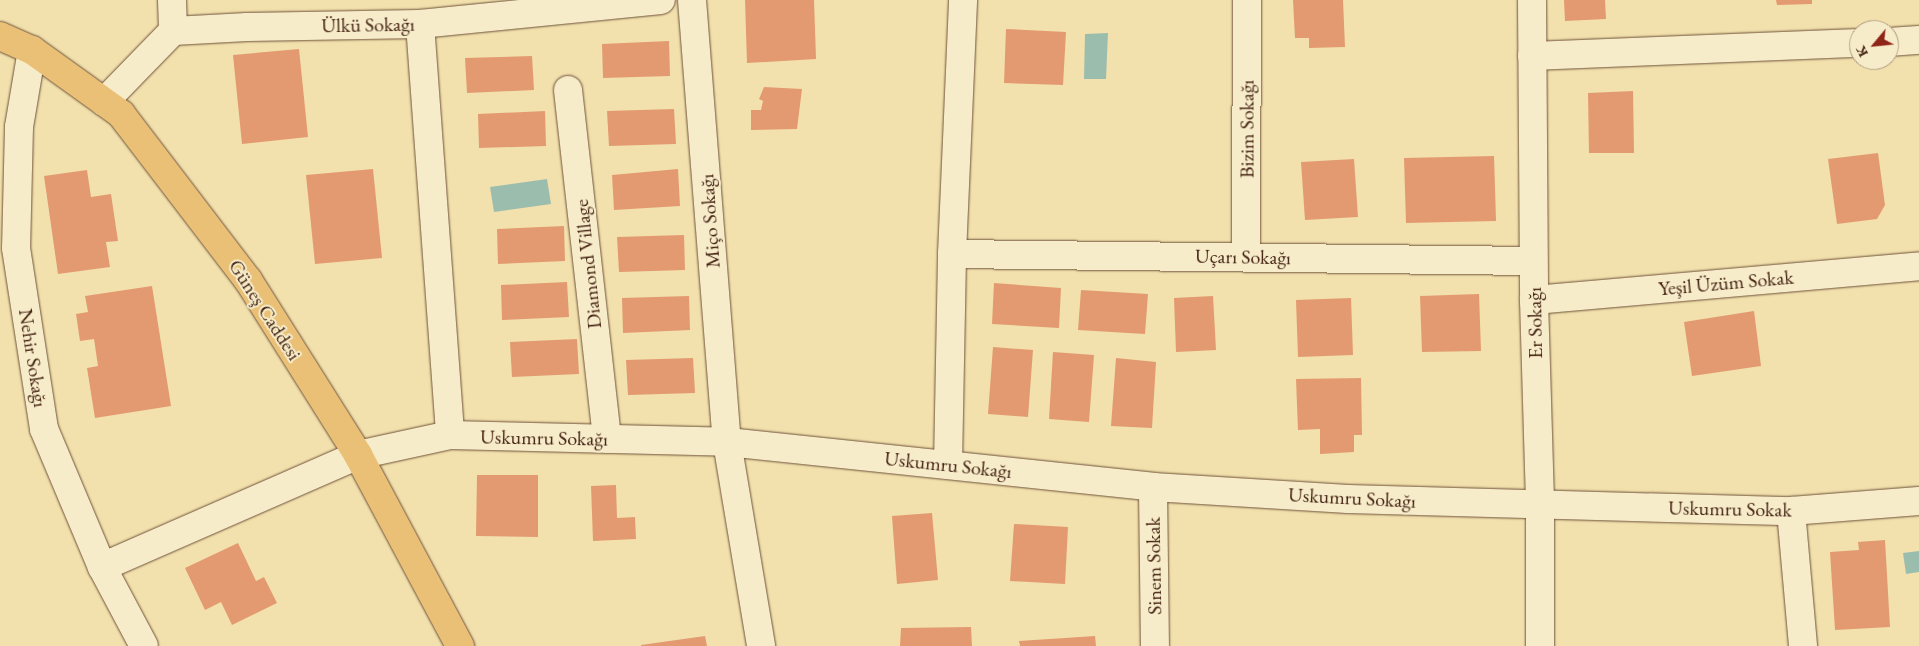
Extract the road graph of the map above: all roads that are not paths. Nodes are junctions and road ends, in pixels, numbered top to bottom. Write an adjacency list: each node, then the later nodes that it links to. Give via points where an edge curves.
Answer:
1 (172, 0): 9 (street)
2 (661, 0): 7 (street, Ülkü Sokağı)
3 (692, 0): 25 (street, Miço Sokağı)
4 (963, 0): 18 (street)
5 (1247, 0): 19 (street, Bizim Sokağı)
6 (1532, 0): 15 (street, Er Sokağı)
7 (518, 7): 8 (street, Ülkü Sokağı)
8 (420, 24): 9 (street, Ülkü Sokağı); 23 (street)
9 (173, 31): 17 (street)
10 (0, 36): 14 (main road, Güneş Caddesi)
11 (1919, 40): 12 (street)
12 (1899, 41)
13 (1849, 43): 15 (street)
14 (32, 50): 17 (main road, Güneş Caddesi); 32 (street, Nehir Sokağı, via 19,127 16,248 44,429)
15 (1532, 56): 20 (street, Er Sokağı)
16 (568, 90): 24 (street, Diamond Village)
17 (104, 102): 26 (main road, Güneş Caddesi, via 121,114 248,280)
18 (952, 254): 19 (street, Uçarı Sokağı); 27 (street)
19 (1246, 257): 20 (street, Uçarı Sokağı)
20 (1533, 261): 22 (street, Er Sokağı)
21 (1919, 266): 22 (street, Yeşil Üzüm Sokak)
22 (1534, 300): 30 (street, Er Sokağı)
23 (450, 435): 24 (street, Uskumru Sokağı); 26 (street, Uskumru Sokağı)
24 (607, 439): 25 (street, Uskumru Sokağı)
25 (727, 442): 27 (street, Uskumru Sokağı); 35 (street, Miço Sokağı)
26 (358, 455): 32 (street, Uskumru Sokağı); 34 (main road, Güneş Caddesi)
27 (948, 465): 28 (street, Uskumru Sokağı)
28 (1152, 487): 30 (street, Uskumru Sokağı, via 1348,499); 36 (street, Sinem Sokak)
29 (1919, 501): 31 (street, Uskumru Sokak)
30 (1540, 504): 31 (street, Uskumru Sokak); 37 (street, Er Sokağı)
31 (1791, 511): 38 (street)
32 (102, 567): 33 (street, Nehir Sokağı)
33 (144, 646)
34 (460, 646)
35 (761, 646)
36 (1155, 646)
37 (1540, 646)
38 (1803, 646)

